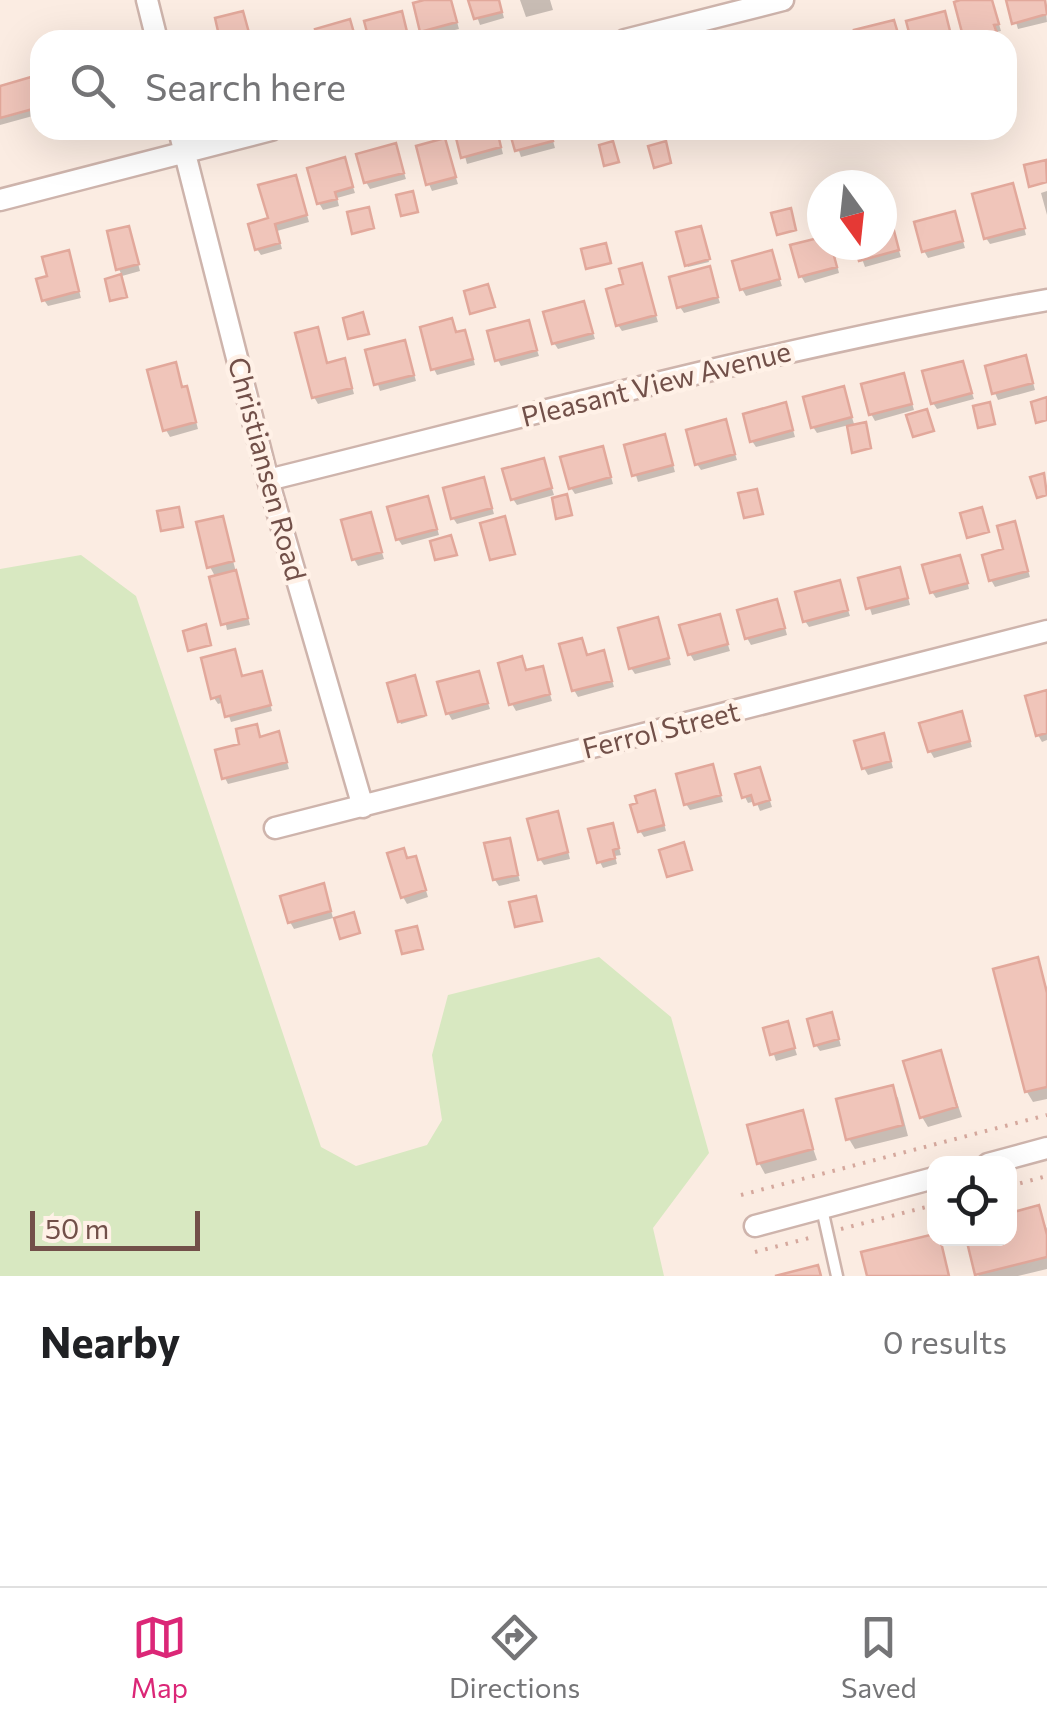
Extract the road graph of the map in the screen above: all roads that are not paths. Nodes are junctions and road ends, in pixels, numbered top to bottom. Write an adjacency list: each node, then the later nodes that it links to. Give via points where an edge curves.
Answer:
1 (147, 0): 3 (street)
2 (783, 0): 4 (street)
3 (154, 30)
4 (664, 30)
5 (181, 140): 7 (street, Christiansen Road)
6 (231, 140): 7 (street)
7 (184, 152): 8 (street); 10 (street, Christiansen Road)
8 (0, 200)
9 (1047, 300): 10 (street, Pleasant View Avenue, via 796,350)
10 (268, 480): 12 (street, Christiansen Road)
11 (1047, 631): 12 (street, Ferrol Street)
12 (363, 807): 13 (street, Ferrol Street)
13 (275, 828)
14 (1047, 1148): 15 (street)
15 (1017, 1156)
16 (927, 1180): 17 (street)
17 (822, 1208): 18 (street); 19 (lane)
18 (755, 1226)
19 (837, 1276)

